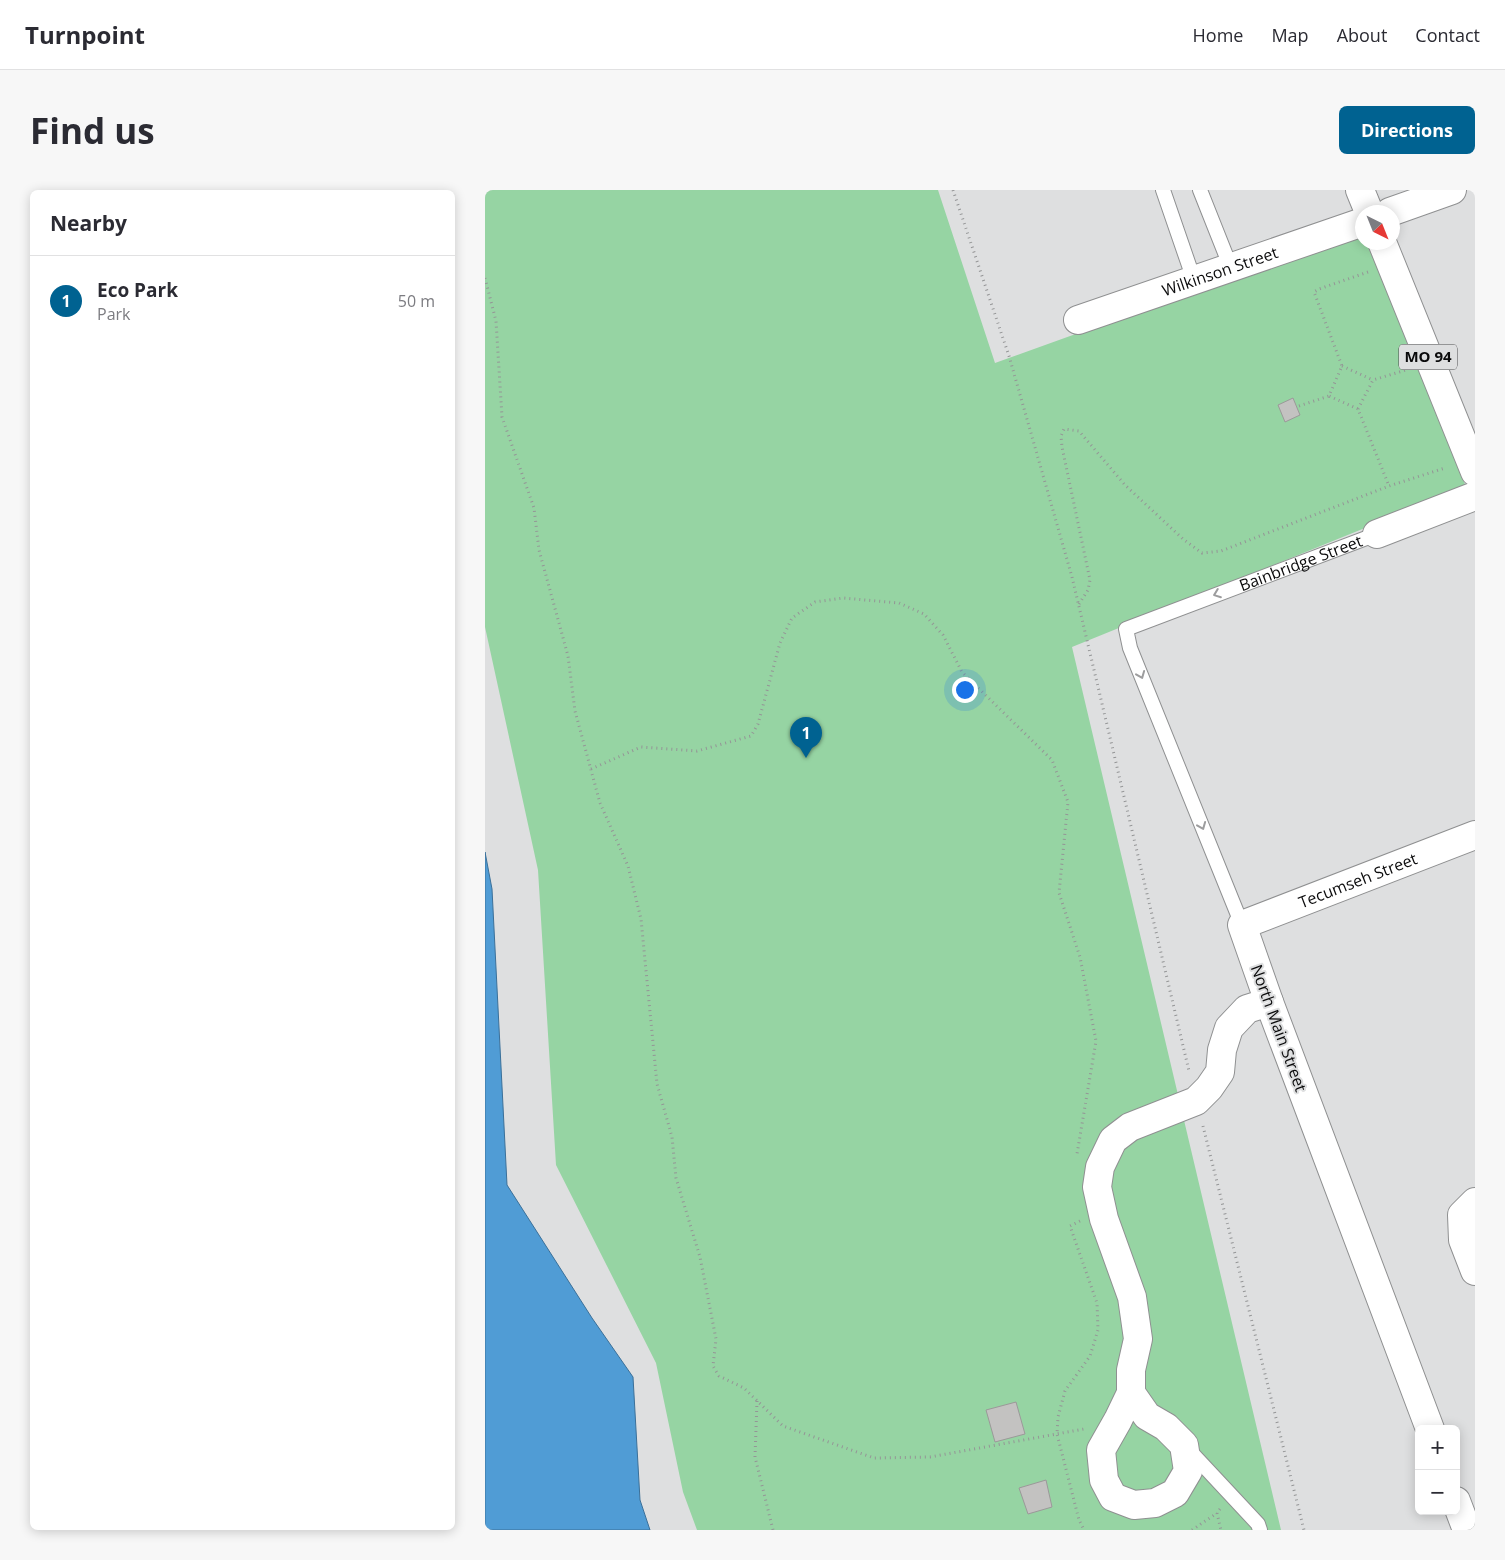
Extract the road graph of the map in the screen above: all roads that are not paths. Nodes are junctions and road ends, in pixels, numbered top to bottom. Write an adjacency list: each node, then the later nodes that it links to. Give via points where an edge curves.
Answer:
1 (1163, 190): 10 (lane)
2 (1200, 190): 9 (lane)
3 (1360, 190): 5 (street)
4 (1451, 190): 6 (street)
5 (1366, 205)
6 (1400, 208)
7 (1355, 225): 9 (street, Wilkinson Street)
8 (1384, 250): 12 (street, MO 94)
9 (1231, 268): 10 (street, Wilkinson Street)
10 (1194, 280): 11 (street, Wilkinson Street)
11 (1078, 320)
12 (1475, 472)
13 (1475, 496): 14 (street, Bainbridge Street)
14 (1377, 534): 15 (lane, Bainbridge Street, one-way to 15)
15 (1126, 629): 17 (lane, North Main Street, one-way to 17, via 1130,648)
16 (1475, 835): 17 (street, Tecumseh Street)
17 (1242, 925): 18 (street, North Main Street)
18 (1269, 1002): 21 (street, via 1247,1009 1229,1028 1219,1072 1196,1101 1130,1127 1113,1140 1100,1167 1097,1187 1133,1297 1137,1339 1131,1370); 22 (street, North Main Street)
19 (1469, 1208): 20 (street, via 1463,1240)
20 (1475, 1271)
21 (1131, 1393): 23 (street, via 1147,1416 1166,1427); 23 (street, via 1101,1450 1104,1480 1113,1497 1134,1505 1155,1503 1175,1493 1188,1471)
22 (1428, 1425)
23 (1183, 1445): 25 (lane)
24 (1460, 1512): 26 (street)
25 (1261, 1530)
26 (1467, 1530)

